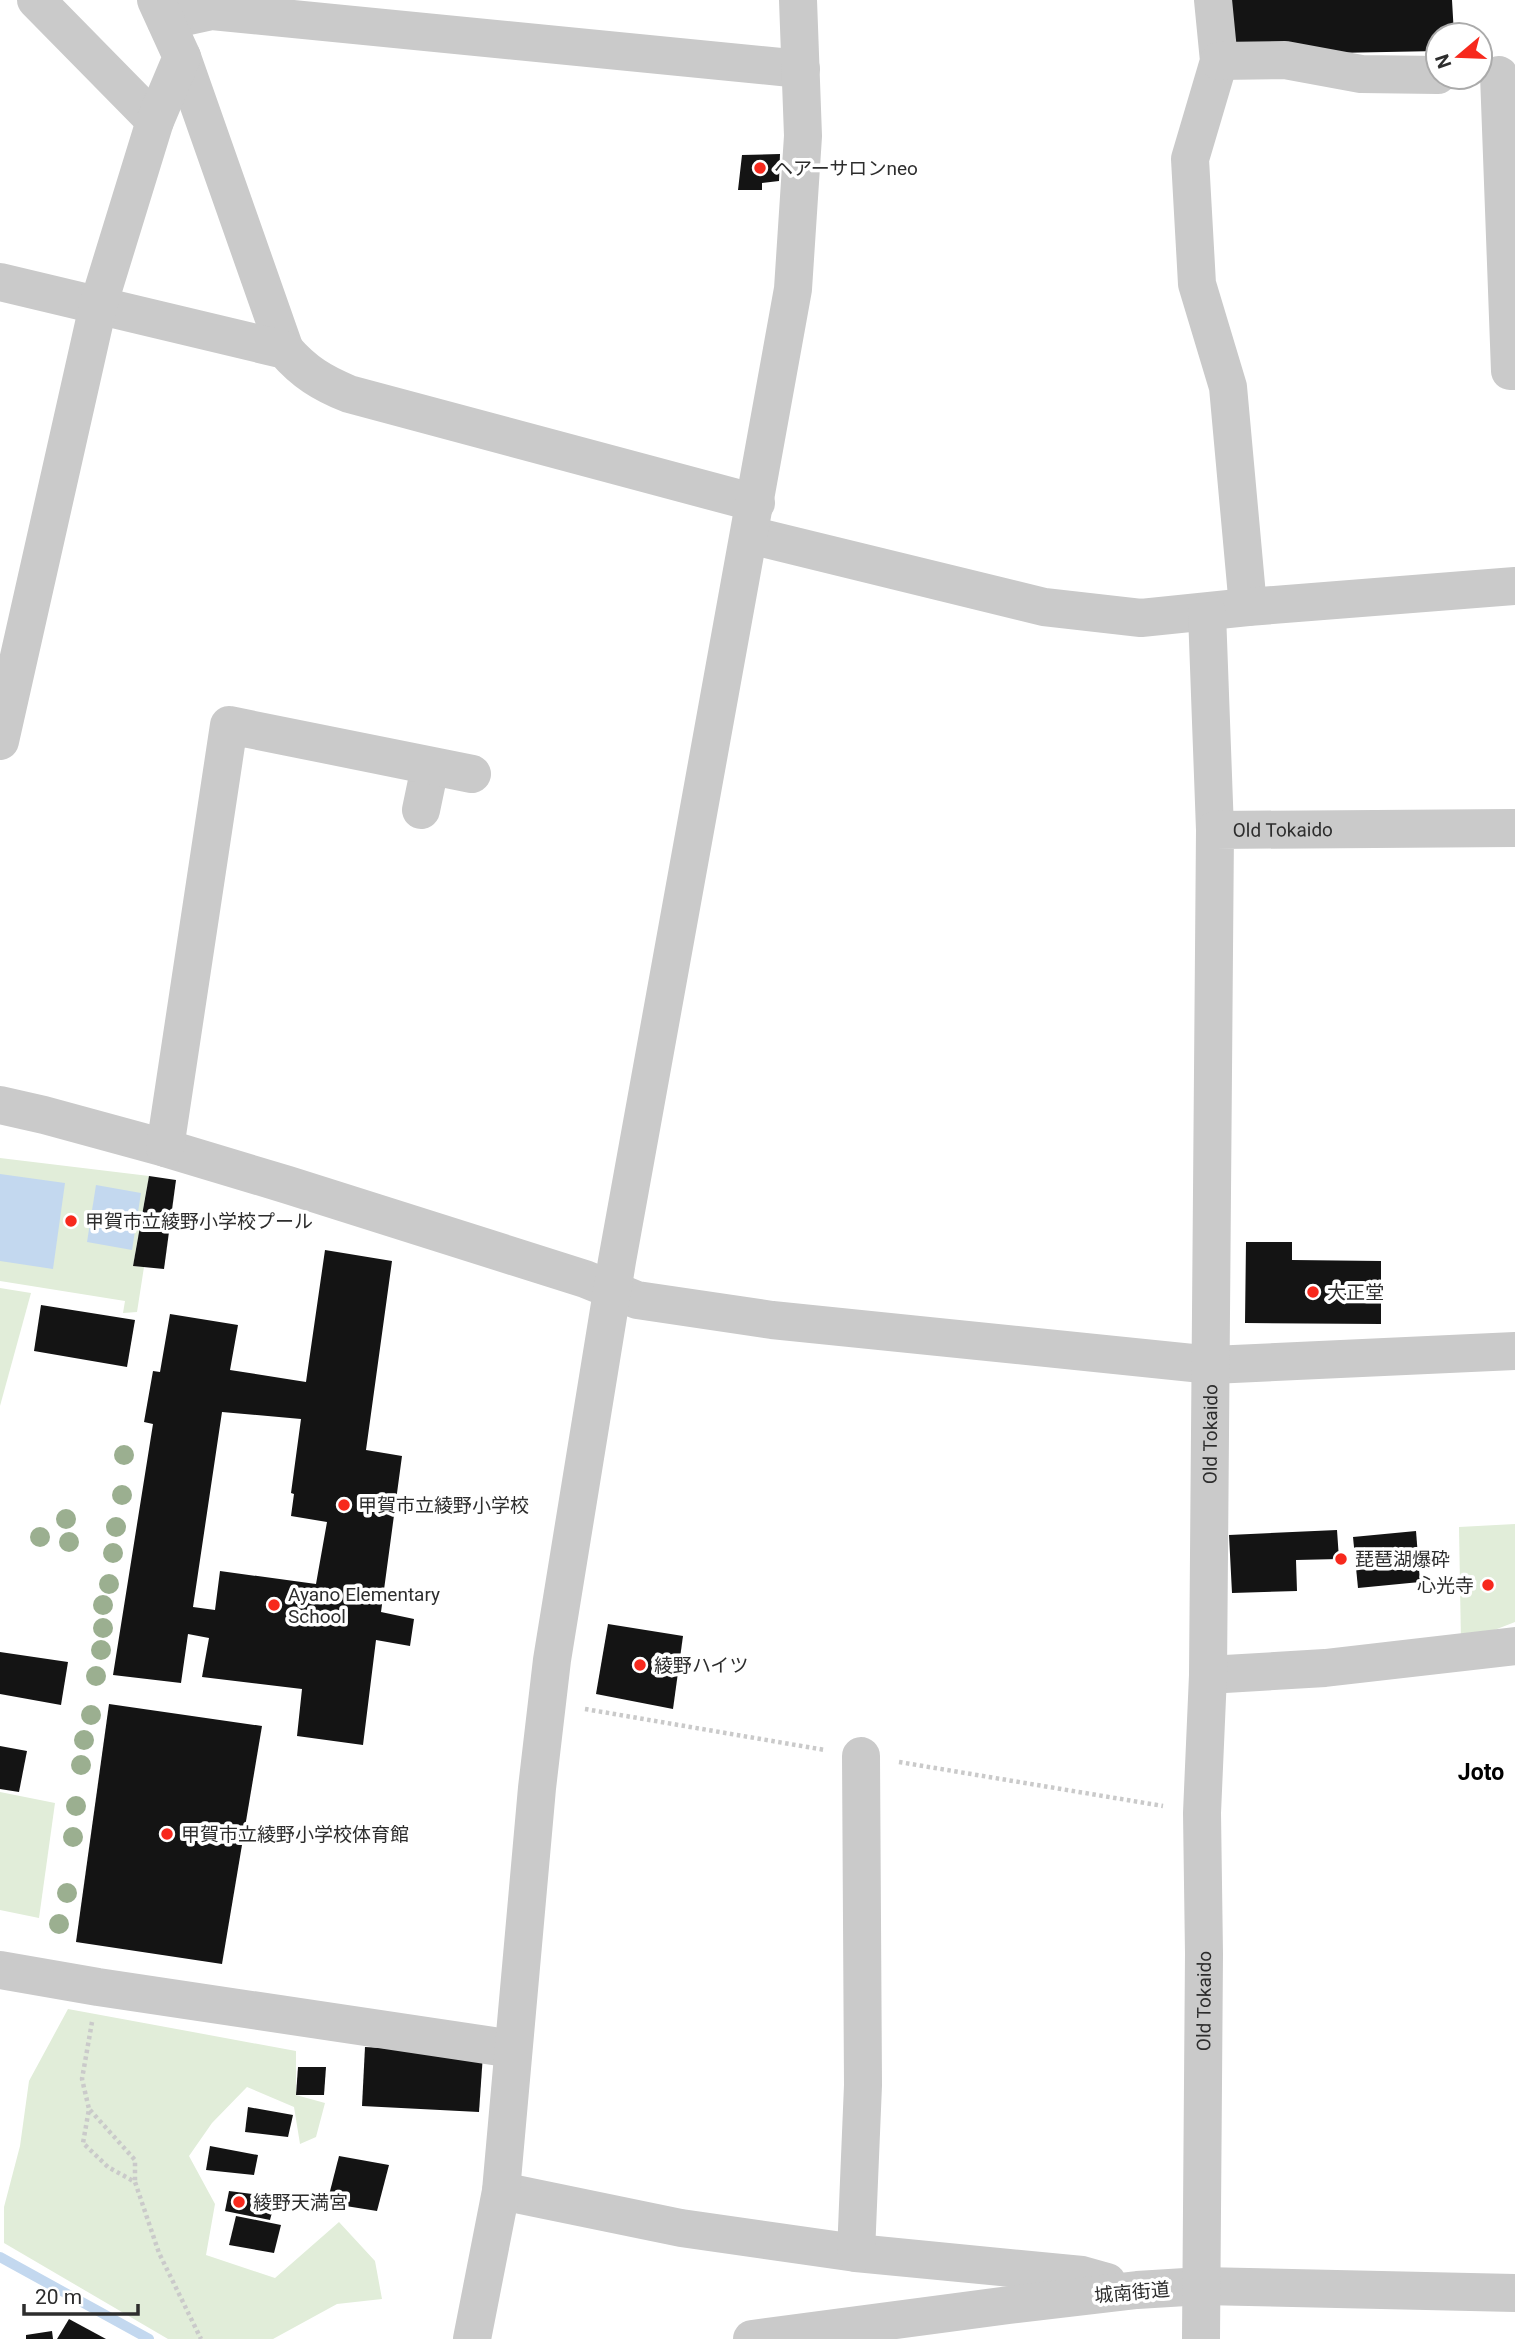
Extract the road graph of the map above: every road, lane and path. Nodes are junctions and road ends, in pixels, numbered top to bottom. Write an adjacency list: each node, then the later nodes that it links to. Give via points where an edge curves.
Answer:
1 (36, 0): 10 (street)
2 (798, 0): 7 (street)
3 (1213, 0): 6 (street)
4 (161, 11): 5 (street); 7 (street, via 212,11)
5 (182, 57): 10 (street); 14 (street)
6 (1219, 61): 8 (street, via 1285,60 1361,75); 18 (street, via 1190,159 1197,284 1228,387)
7 (801, 69): 16 (street, via 803,136 793,289)
8 (1424, 75)
9 (1498, 75): 11 (street)
10 (155, 121): 13 (street)
11 (1511, 261): 15 (street, via 1510,371)
12 (0, 282): 13 (street)
13 (98, 306): 14 (street); 20 (street)
14 (285, 349): 16 (street, via 321,383 349,394)
15 (1515, 371)
16 (753, 519): 19 (street, via 1044,607 1141,618); 28 (street)
17 (1515, 586): 18 (street)
18 (1248, 607): 19 (street)
19 (1207, 613): 25 (street)
20 (0, 741)
21 (430, 766): 22 (street); 23 (street); 27 (street, via 229,725)
22 (472, 774)
23 (421, 810)
24 (1515, 828): 25 (street, Old Tokaido)
25 (1215, 830): 30 (street, Old Tokaido)
26 (0, 1105): 27 (street)
27 (165, 1148): 28 (street)
28 (612, 1289): 30 (street, via 637,1300 772,1321); 33 (street)
29 (1515, 1351): 30 (street)
30 (1212, 1365): 32 (street, Old Tokaido)
31 (1515, 1646): 32 (street, via 1325,1668)
32 (1208, 1675): 35 (street, Old Tokaido)
33 (546, 1702): 34 (path); 38 (street)
34 (861, 1756): 35 (path); 42 (street, via 863,2084)
35 (1202, 1813): 43 (street, Old Tokaido)
36 (0, 1969): 37 (street)
37 (98, 1987): 38 (street); 39 (path, via 82,2079)
38 (513, 2049): 41 (street)
39 (89, 2109): 40 (path, via 135,2160); 40 (path, via 83,2143 108,2167)
40 (135, 2182): 46 (path, via 159,2253)
41 (500, 2191): 42 (street, via 681,2228); 47 (street)
42 (856, 2253): 44 (street, via 1082,2275)
43 (1202, 2286): 44 (street, 城南街道); 45 (street, 城南街道); 49 (street, Old Tokaido)
44 (1137, 2290): 48 (street, 城南街道)
45 (1515, 2293)
46 (201, 2339)
47 (472, 2339)
48 (752, 2339)
49 (1201, 2339)

